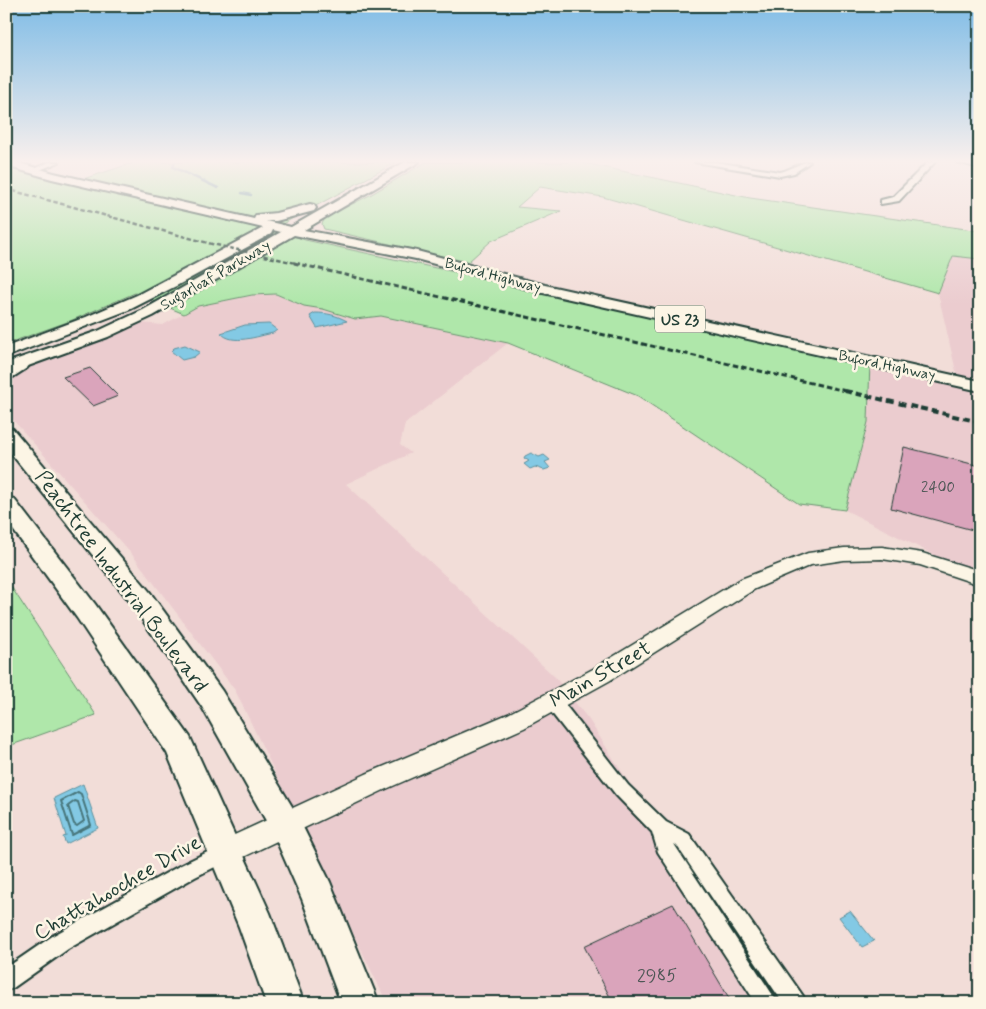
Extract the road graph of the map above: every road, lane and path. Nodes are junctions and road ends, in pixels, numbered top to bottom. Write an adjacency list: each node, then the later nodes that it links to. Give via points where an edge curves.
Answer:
1 (200, 209): 5 (main road, Buford Highway / US 23)
2 (306, 209): 5 (main road, via 273,217)
3 (308, 209): 7 (main road, Sugarloaf Parkway)
4 (332, 209): 6 (main road, Sugarloaf Parkway)
5 (222, 214): 7 (main road, Buford Highway / US 23); 10 (main road, via 243,231 245,238)
6 (323, 214): 8 (main road, Sugarloaf Parkway); 9 (main road, via 315,223 316,227)
7 (275, 227): 8 (main road, Buford Highway / US 23); 10 (main road, Sugarloaf Parkway)
8 (292, 231): 9 (main road, Buford Highway / US 23); 11 (main road, Sugarloaf Parkway)
9 (350, 242): 11 (main road, via 287,244); 16 (main road, Buford Highway / US 23, via 417,255 543,289)
10 (241, 244): 12 (main road, Sugarloaf Parkway)
11 (256, 252): 13 (main road, Sugarloaf Parkway)
12 (191, 274): 13 (main road, via 150,302 146,307); 14 (main road, Sugarloaf Parkway, via 112,312)
13 (150, 312): 15 (main road, Sugarloaf Parkway, via 103,334)
14 (6, 352)
15 (11, 369)
16 (980, 386)
17 (6, 433): 21 (highway, Peachtree Industrial Boulevard, via 140,597 200,682)
18 (6, 504): 23 (highway, via 86,611 179,746)
19 (980, 578): 20 (street, Main Street, via 922,559 882,553 808,559 748,584)
20 (553, 702): 21 (street, Main Street); 22 (street, via 622,790)
21 (285, 824): 23 (street, Main Street); 26 (highway, Peachtree Industrial Boulevard, via 318,894)
22 (660, 828): 27 (street, via 664,846); 28 (street, via 683,840)
23 (226, 852): 24 (street, Chattahoochee Drive, via 61,942); 25 (highway)
24 (6, 981)
25 (285, 1003)
26 (360, 1003)
27 (768, 1003)
28 (796, 1003)

